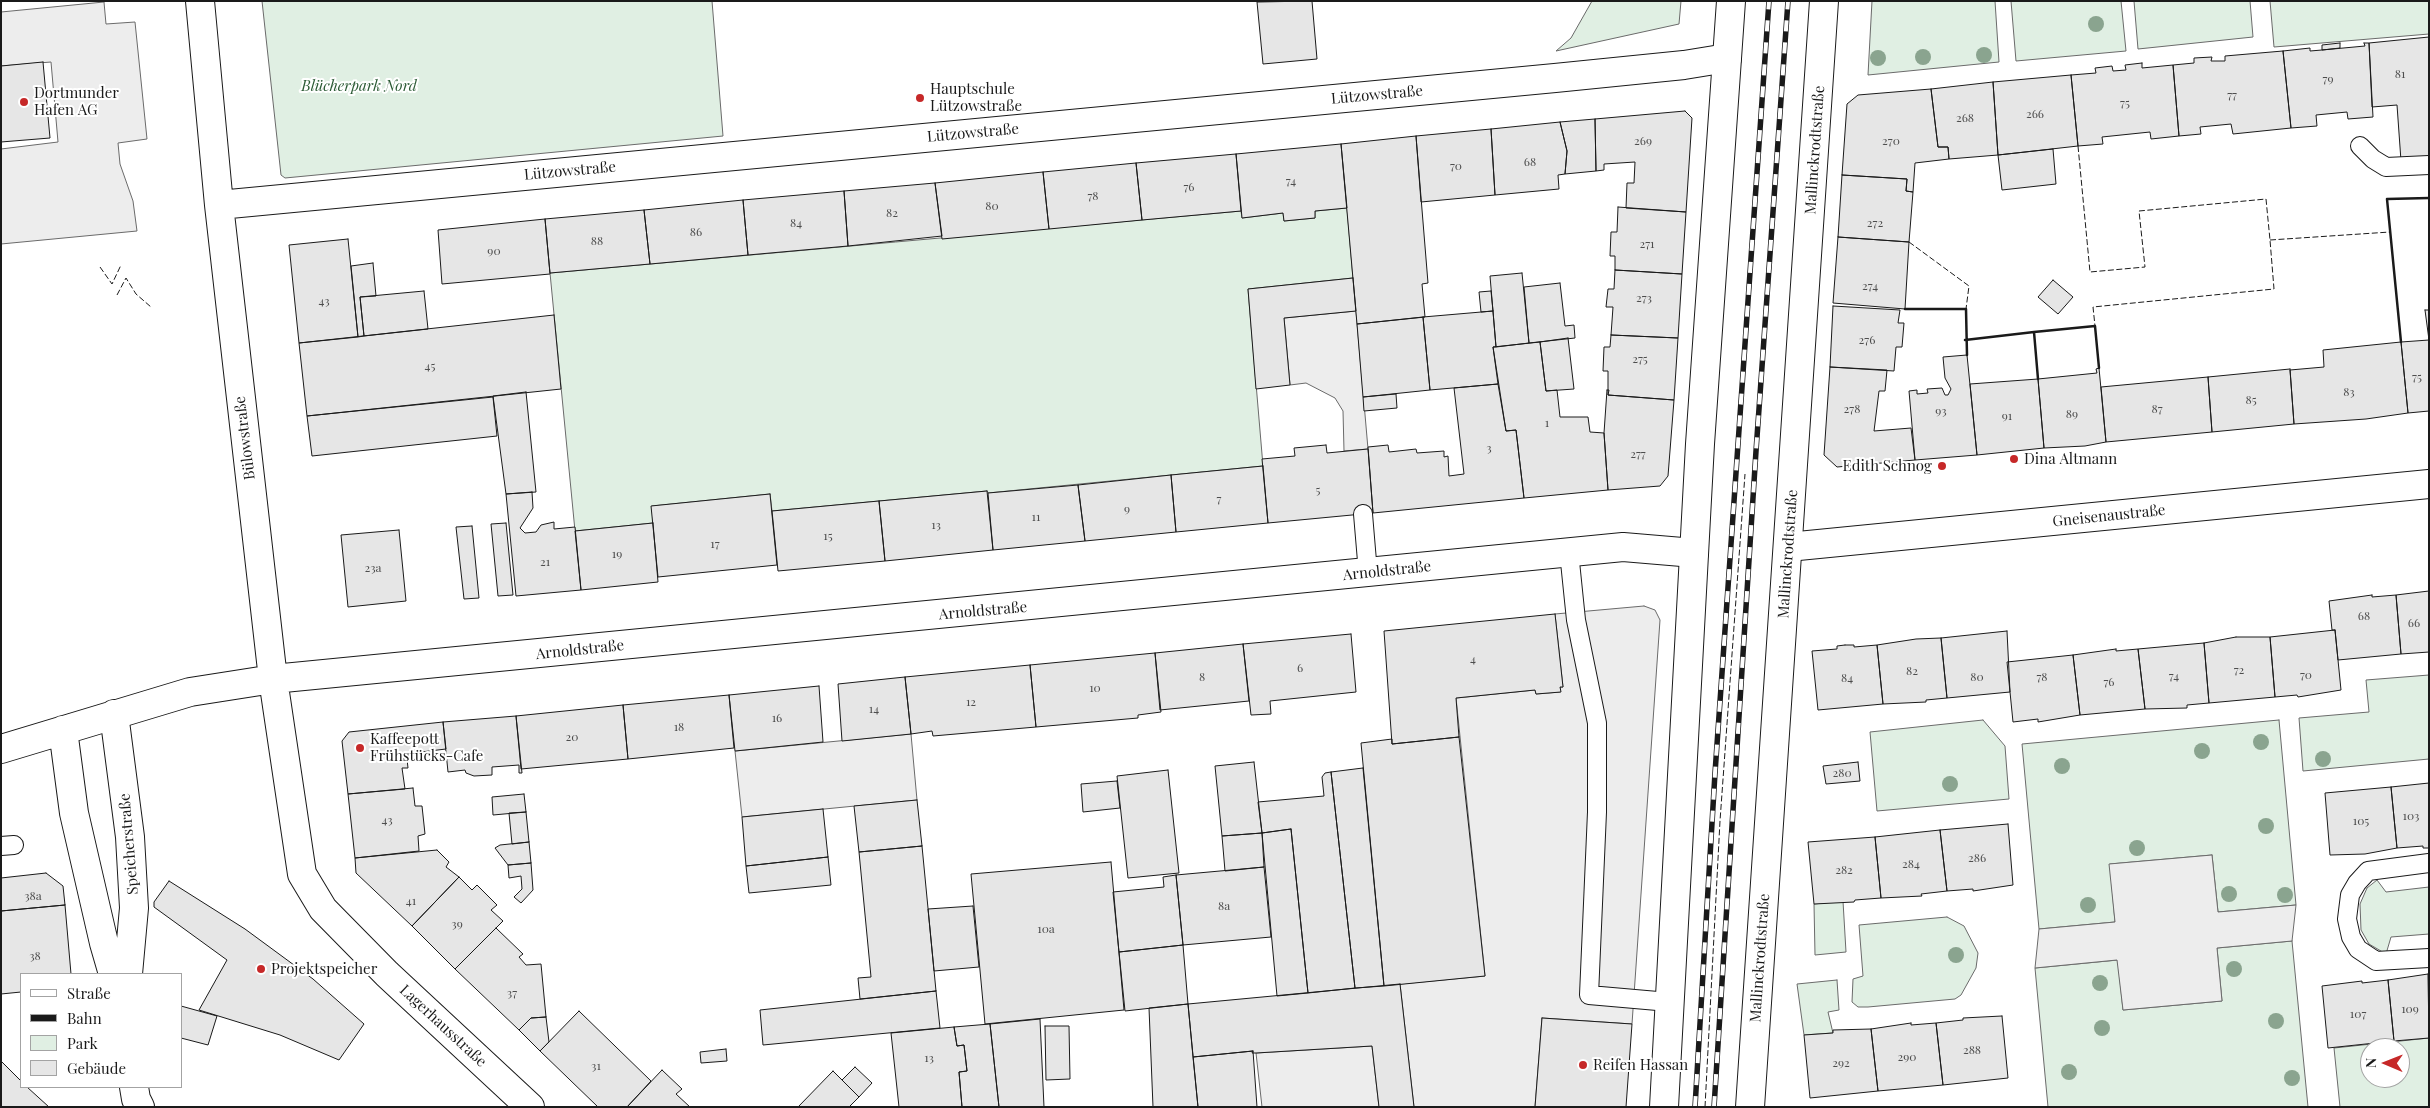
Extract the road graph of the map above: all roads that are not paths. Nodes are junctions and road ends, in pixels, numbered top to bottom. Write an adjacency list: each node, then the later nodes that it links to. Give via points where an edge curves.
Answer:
1 (200, 1): 7 (street, Bülowstraße)
2 (1731, 1): 4 (street)
3 (1824, 1): 10 (street, Mallinckrodtstraße)
4 (1727, 58): 7 (street, Lützowstraße, via 1684,66); 12 (street)
5 (2360, 146): 6 (lane, via 2373,160 2386,167)
6 (2429, 165)
7 (219, 205): 14 (street, Bülowstraße)
8 (2429, 484): 10 (street, Gneisenaustraße)
9 (1363, 514): 13 (lane)
10 (1788, 547): 28 (street, Mallinckrodtstraße)
11 (1569, 552): 12 (street, Arnoldstraße, via 1623,547); 13 (street, Arnoldstraße); 23 (lane, via 1576,620 1597,722 1597,812 1589,995)
12 (1694, 553): 23 (street)
13 (1368, 574): 14 (street, Arnoldstraße)
14 (273, 679): 15 (street, via 190,692); 19 (street, Bülowstraße)
15 (114, 714): 16 (street); 22 (street, Speicherstraße, via 130,837 134,908)
16 (63, 730): 17 (street); 21 (street, via 74,813)
17 (1, 749)
18 (2429, 864): 20 (lane, via 2368,871 2350,895 2347,919 2358,949 2376,961)
19 (302, 874): 26 (street, Lagerhausstraße, via 323,908 388,974)
20 (2429, 958)
21 (113, 973)
22 (128, 973)
23 (1669, 1002): 27 (street)
24 (134, 1088): 25 (street)
25 (140, 1107)
26 (530, 1107)
27 (1664, 1107)
28 (1750, 1107)

